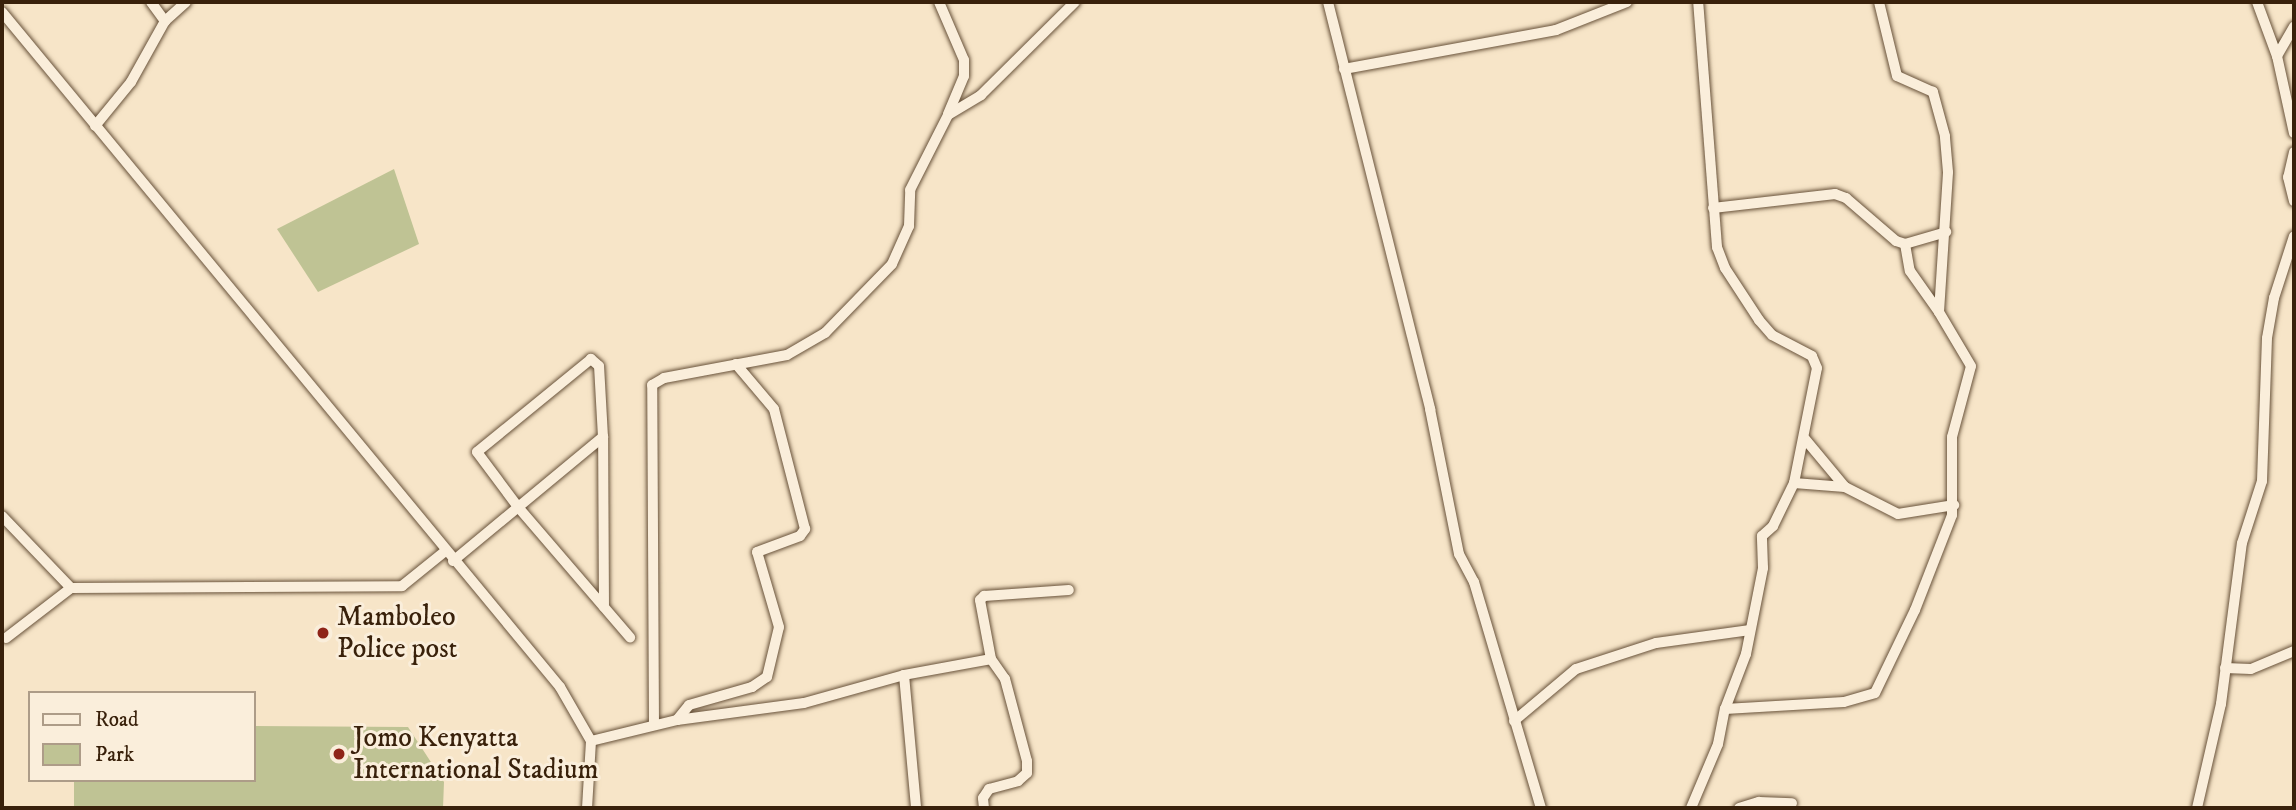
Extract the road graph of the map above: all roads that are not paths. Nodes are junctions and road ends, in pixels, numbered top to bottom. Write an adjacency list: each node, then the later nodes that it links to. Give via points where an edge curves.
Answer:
1 (151, 2): 11 (street)
2 (186, 2): 11 (street)
3 (939, 2): 15 (street, via 964,60 964,76)
4 (1075, 2): 15 (street, via 981,95)
5 (1328, 2): 14 (street)
6 (1627, 2): 14 (street, via 1556,30)
7 (1698, 2): 20 (street)
8 (1879, 2): 21 (street, via 1896,76 1933,92 1939,111 1948,173)
9 (2257, 2): 13 (street)
10 (2, 12): 16 (street)
11 (165, 21): 16 (street, via 131,82)
12 (2294, 26): 13 (street)
13 (2277, 56): 17 (street)
14 (1344, 69): 47 (street, via 1427,396 1459,554 1474,583)
15 (948, 114): 25 (street, via 910,190 909,226 892,264 813,342 787,355)
16 (95, 126): 33 (street)
17 (2294, 133)
18 (2294, 152): 19 (street, via 2288,177)
19 (2294, 201)
20 (1713, 208): 23 (street, via 1839,195 1885,235); 27 (street, via 1717,247 1738,289 1772,335 1815,361)
21 (1946, 232): 23 (street); 24 (street)
22 (2294, 236): 43 (street, via 2267,338 2262,481 2242,543)
23 (1905, 244): 24 (street, via 1910,271)
24 (1939, 312): 30 (street, via 1971,366 1952,438)
25 (736, 364): 46 (street, via 774,409 805,530 800,537 757,552 779,627 767,677 752,687 689,705); 48 (street, via 656,380 650,392)
26 (603, 437): 31 (street); 31 (street, via 598,366 591,359 477,450); 37 (street)
27 (1805, 439): 28 (street); 29 (street)
28 (1794, 483): 29 (street); 38 (street, via 1773,526 1762,536 1763,568)
29 (1844, 487): 30 (street, via 1899,514)
30 (1954, 505): 45 (street, via 1915,610 1875,693 1844,702)
31 (518, 507): 34 (street); 37 (street)
32 (2, 516): 35 (street)
33 (444, 552): 34 (street); 35 (street, via 402,586)
34 (453, 561): 49 (street, via 560,687)
35 (71, 588): 40 (street)
36 (1069, 590): 42 (street, via 982,598)
37 (604, 607): 39 (street)
38 (1750, 630): 45 (street); 47 (street, via 1656,643 1576,669)
39 (630, 637)
40 (6, 638)
41 (2294, 650): 43 (street, via 2251,669)
42 (991, 659): 44 (street); 53 (street, via 1005,678 1027,773 1018,781 989,789 982,798)
43 (2225, 668): 57 (street)
44 (904, 675): 46 (street, via 804,703); 52 (street)
45 (1725, 709): 55 (street, via 1718,744)
46 (677, 720): 48 (street)
47 (1514, 721): 54 (street)
48 (654, 725): 49 (street)
49 (591, 741): 51 (street)
50 (1792, 803): 56 (street, via 1759,802)
51 (587, 808)
52 (916, 808)
53 (985, 808)
54 (1541, 808)
55 (1691, 808)
56 (1739, 808)
57 (2197, 808)

